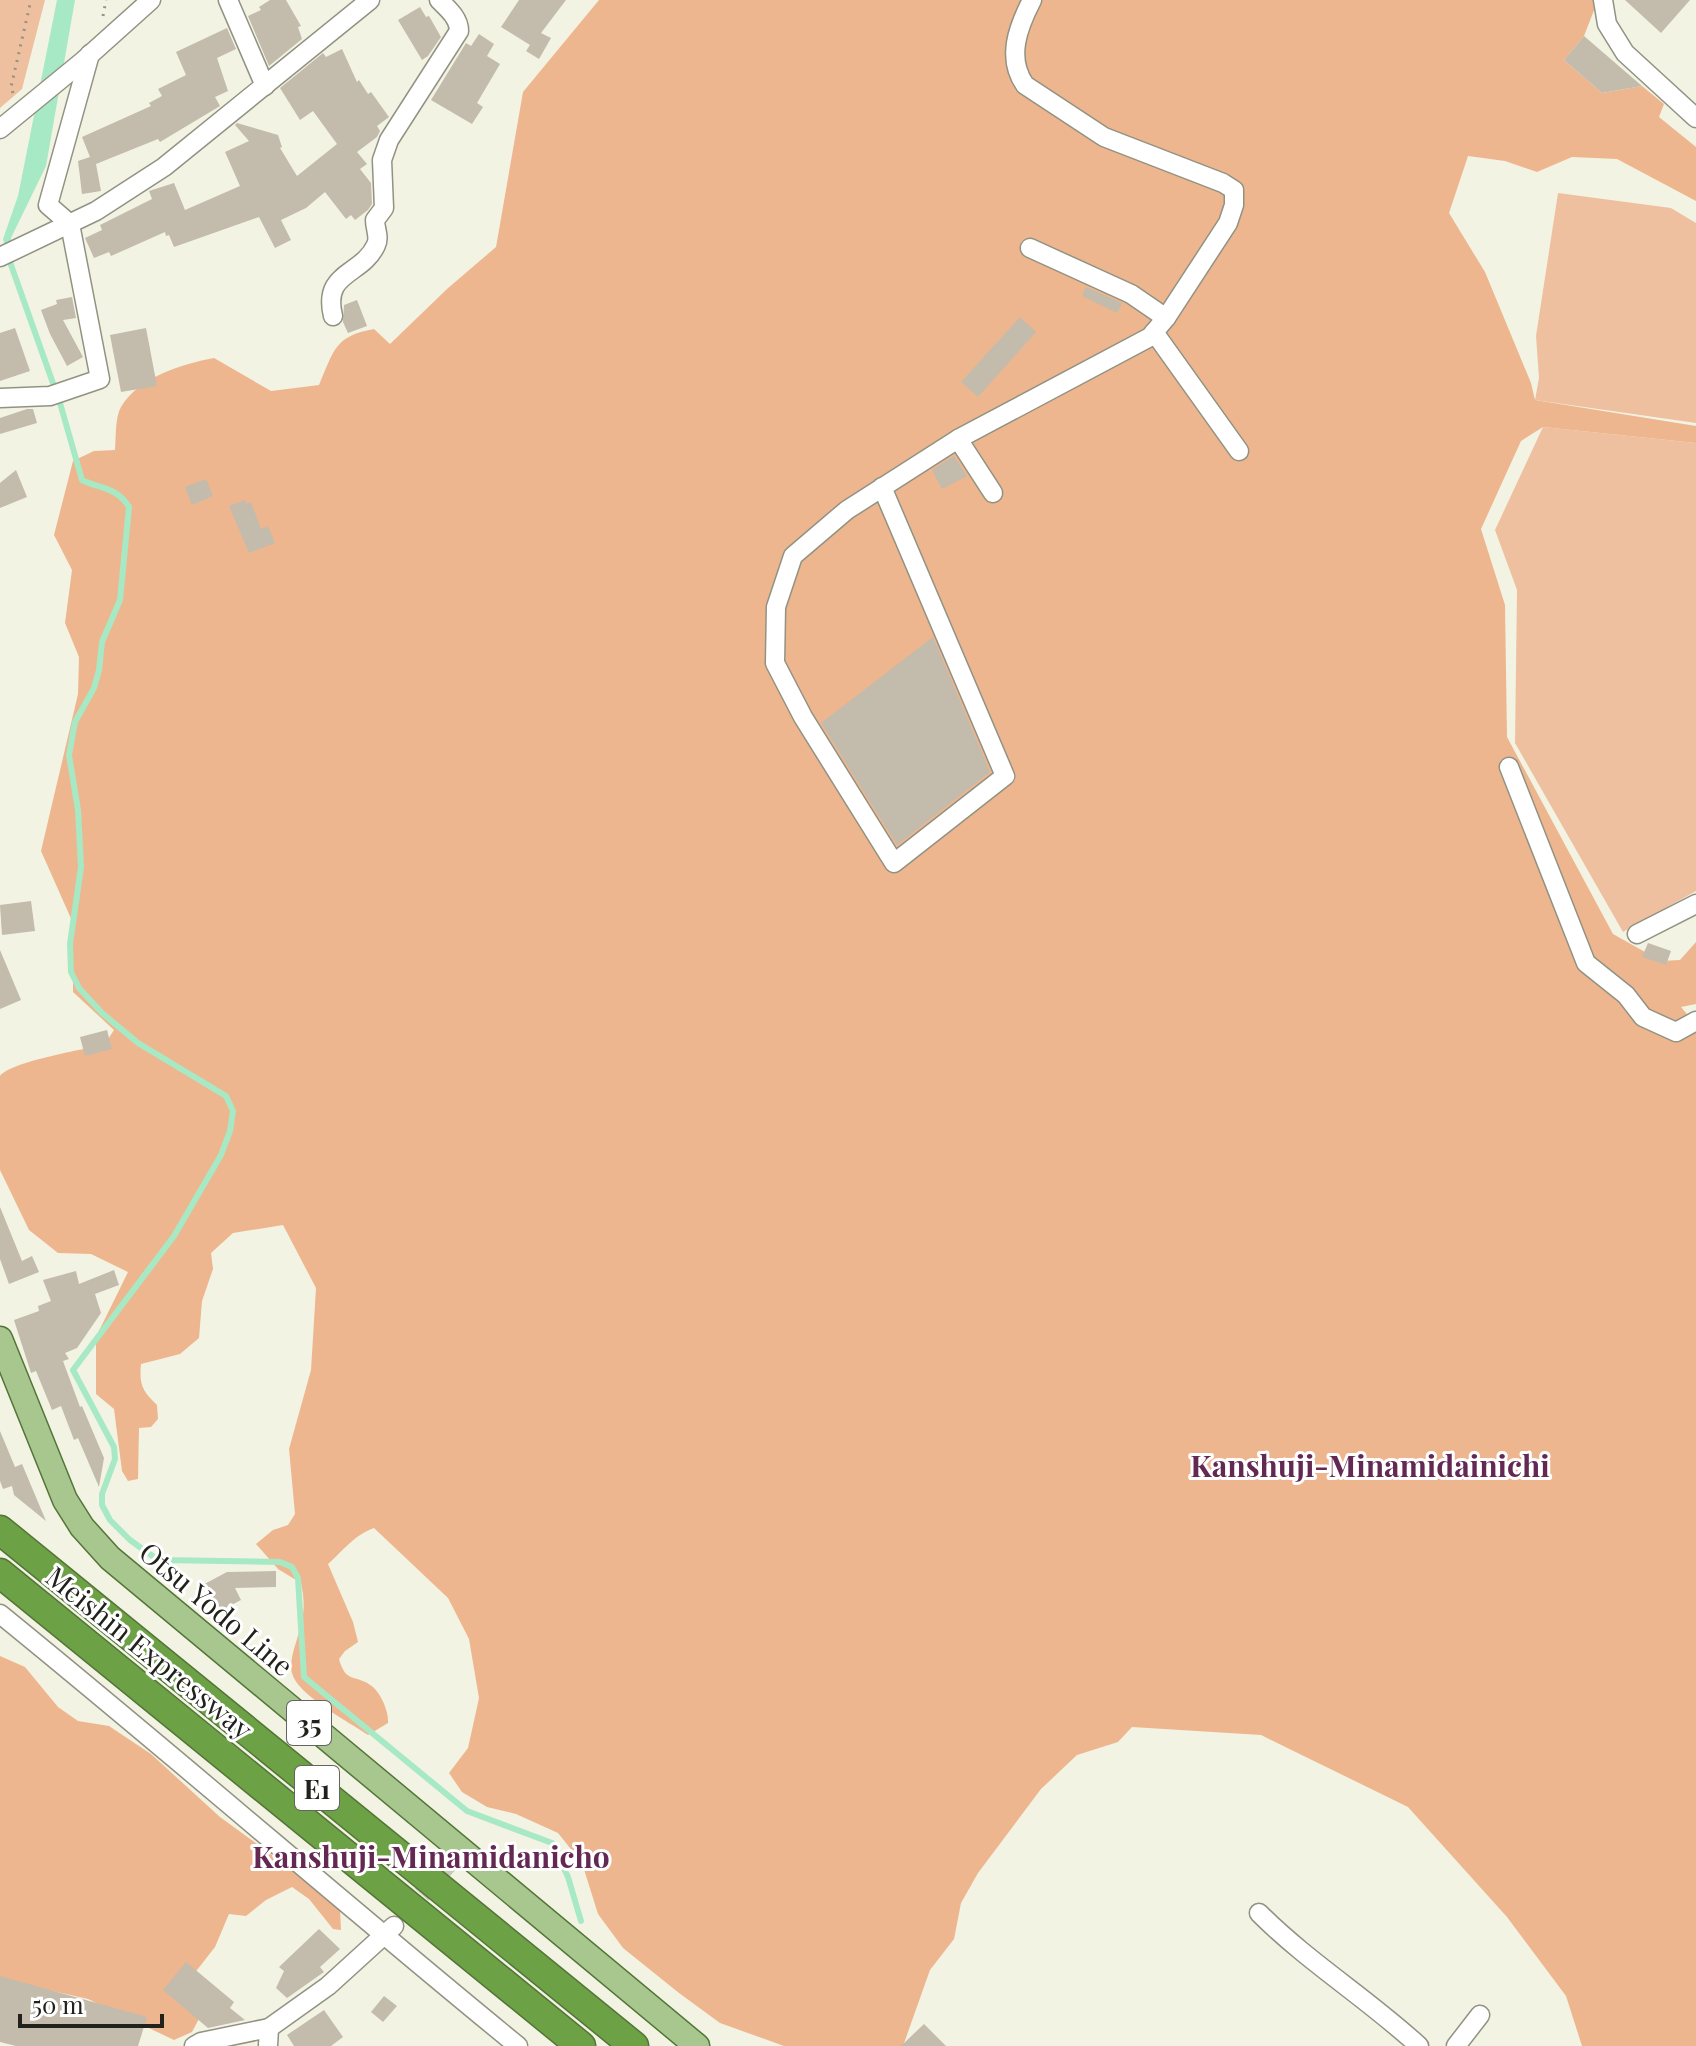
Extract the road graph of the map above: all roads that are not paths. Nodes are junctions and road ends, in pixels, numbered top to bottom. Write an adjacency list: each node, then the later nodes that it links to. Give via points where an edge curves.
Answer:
1 (151, 0): 7 (street)
2 (228, 0): 8 (street)
3 (370, 0): 8 (street)
4 (439, 0): 14 (street, via 459,31 389,140 382,160 384,208 374,225 377,243 336,283 330,294)
5 (1032, 0): 15 (street, via 1015,44 1017,73 1025,85 1104,137 1234,190 1228,223)
6 (1603, 0): 9 (street, via 1607,24 1625,53)
7 (86, 58): 10 (street); 11 (street, via 48,205)
8 (265, 86): 11 (street, via 164,167)
9 (1696, 118)
10 (0, 129)
11 (70, 224): 13 (street); 16 (street, via 100,379 50,396)
12 (1030, 248): 15 (street, via 1131,294)
13 (7, 253)
14 (333, 316)
15 (1160, 325): 17 (street, via 1150,337); 18 (street)
16 (0, 398)
17 (958, 439): 19 (street); 20 (street)
18 (1239, 451)
19 (882, 487): 19 (street, via 793,556 776,607 775,663 894,863 1005,776)
20 (993, 493)
21 (1509, 767): 24 (street, via 1586,963 1626,995 1643,1017 1676,1032)
22 (1696, 904): 23 (street)
23 (1637, 934)
24 (1696, 1021)
25 (0, 1339): 37 (main road, Otsu Yodo Line / 35, via 65,1500 110,1558 457,1855)
26 (0, 1530): 36 (highway, Meishin Expressway / E1)
27 (0, 1573): 35 (highway, Meishin Expressway / E1)
28 (0, 1614): 30 (street)
29 (1259, 1913): 38 (street)
30 (389, 1932): 32 (street); 34 (street)
31 (1480, 2015): 39 (street)
32 (268, 2037): 33 (street)
33 (194, 2046)
34 (518, 2046)
35 (581, 2046)
36 (634, 2046)
37 (697, 2046)
38 (1419, 2046)
39 (1456, 2046)

